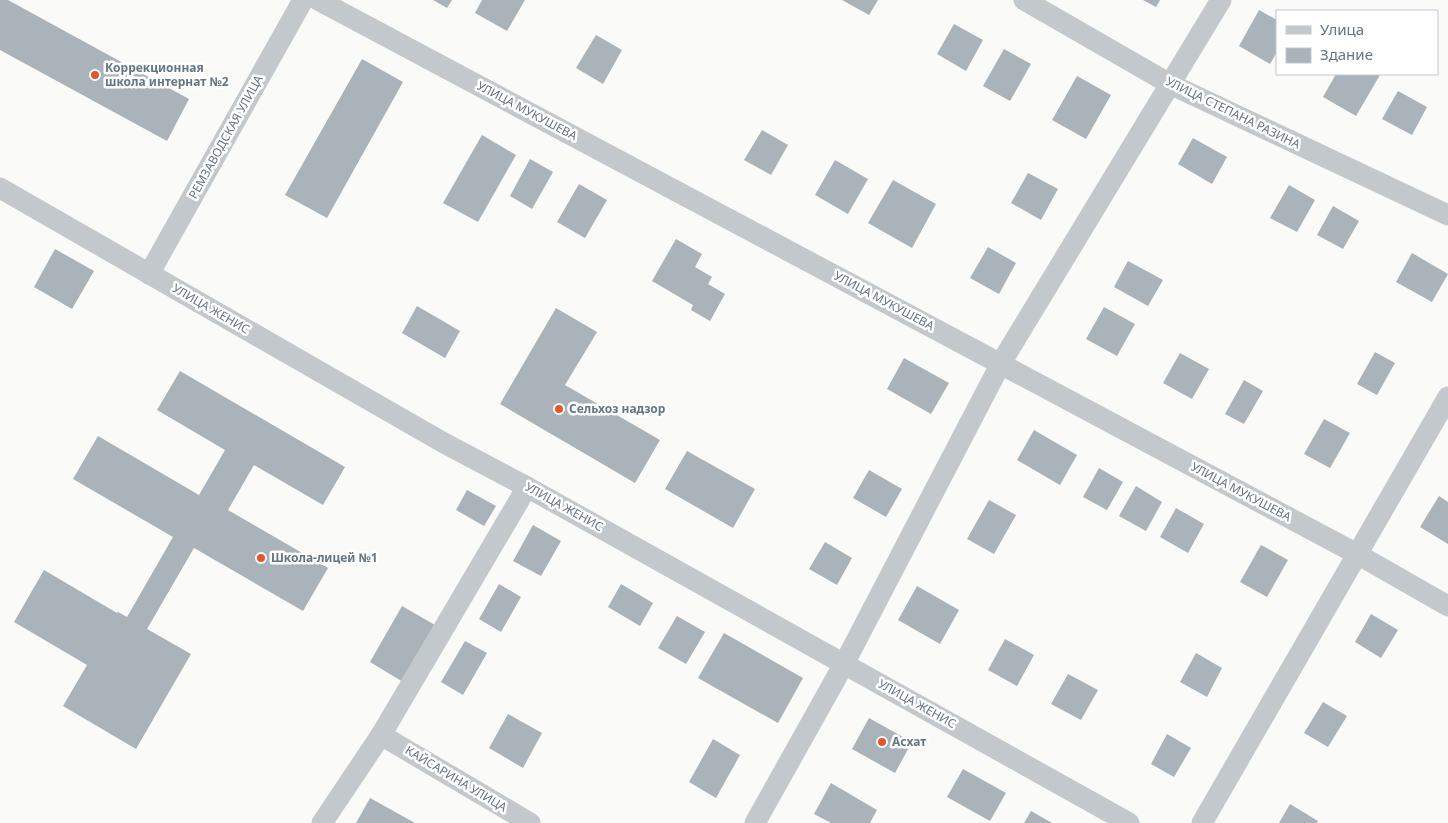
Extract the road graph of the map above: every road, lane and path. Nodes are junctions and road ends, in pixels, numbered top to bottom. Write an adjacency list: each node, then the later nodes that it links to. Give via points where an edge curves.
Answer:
1 (303, 0): 8 (street, РЕМЗАВОДСКАЯ УЛИЦА)
2 (318, 0): 9 (street, УЛИЦА МУКУШЕВА)
3 (1024, 0): 5 (street, УЛИЦА СТЕПАНА РАЗИНА)
4 (1221, 0): 5 (street)
5 (1170, 84): 7 (street, УЛИЦА СТЕПАНА РАЗИНА); 9 (street)
6 (0, 188): 8 (street, УЛИЦА ЖЕНИС)
7 (1448, 215)
8 (149, 274): 11 (street, УЛИЦА ЖЕНИС)
9 (1001, 363): 12 (street, УЛИЦА МУКУШЕВА); 14 (street)
10 (1448, 397): 12 (street)
11 (527, 487): 14 (street, УЛИЦА ЖЕНИС); 15 (street)
12 (1358, 554): 13 (street, УЛИЦА МУКУШЕВА); 20 (street)
13 (1448, 606)
14 (844, 664): 18 (street); 19 (street, УЛИЦА ЖЕНИС)
15 (381, 735): 16 (street); 17 (street, КАЙСАРИНА УЛИЦА)
16 (322, 823)
17 (530, 823)
18 (755, 823)
19 (1129, 823)
20 (1202, 823)

